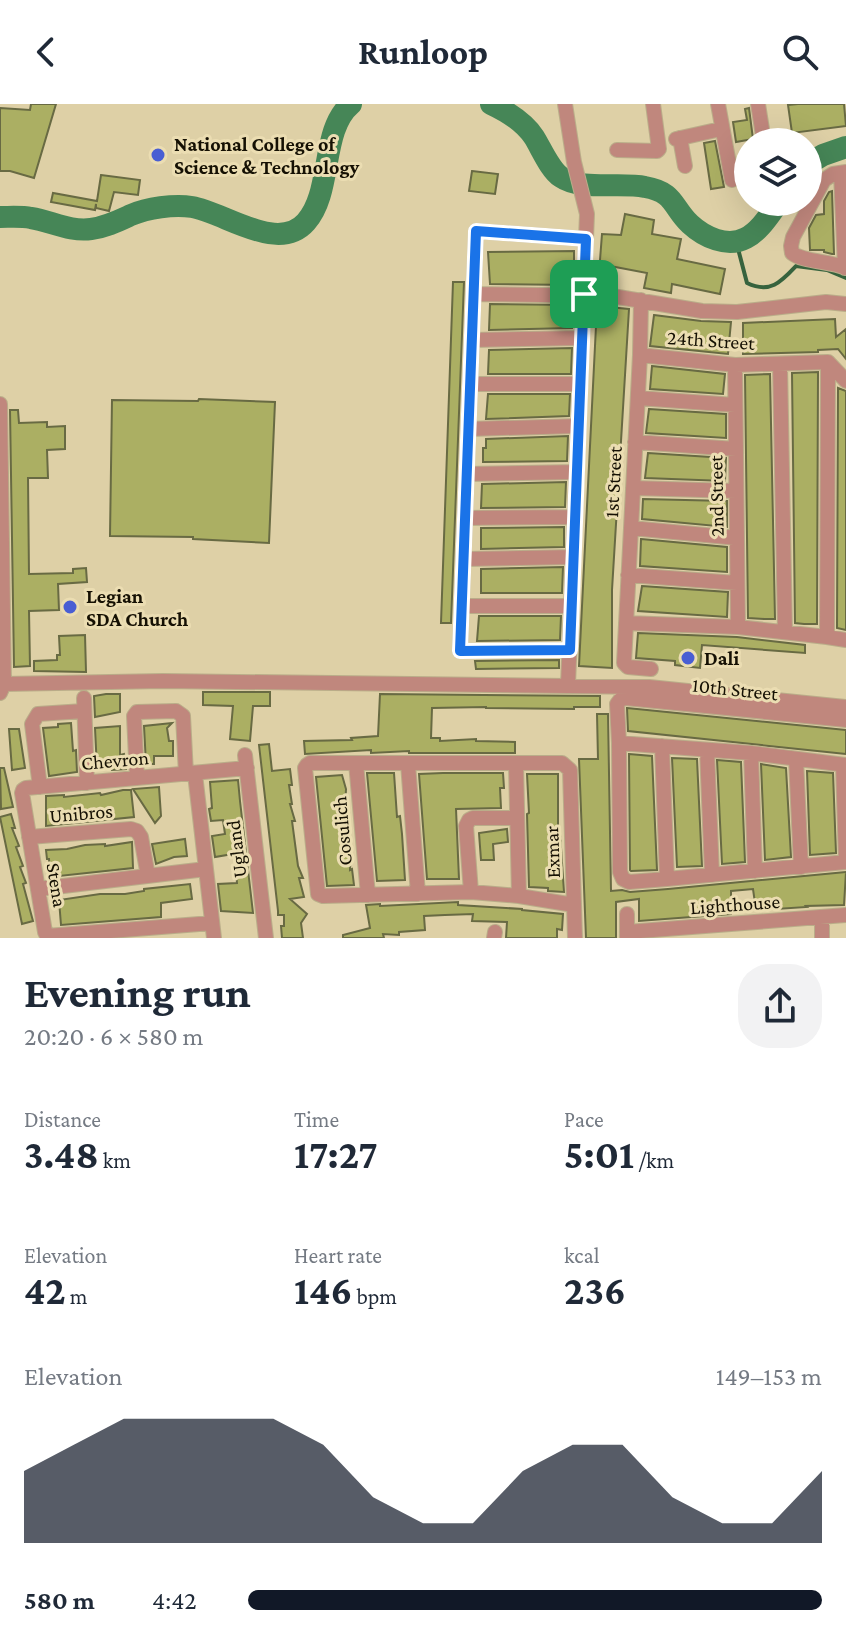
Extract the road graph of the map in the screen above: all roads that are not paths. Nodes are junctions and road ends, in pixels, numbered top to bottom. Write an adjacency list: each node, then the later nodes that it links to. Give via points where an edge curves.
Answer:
1 (565, 104): 11 (street, via 587,214)
2 (653, 104): 7 (street, via 659,149)
3 (758, 104): 5 (street)
4 (723, 105): 6 (street)
5 (762, 128)
6 (721, 129): 8 (street, via 678,139); 10 (street)
7 (617, 150)
8 (685, 166)
9 (844, 172): 12 (street); 12 (street, via 824,180 791,246 798,257)
10 (732, 180)
11 (586, 239): 13 (street, via 476,231); 14 (street)
12 (846, 268)
13 (474, 294): 14 (street); 18 (street)
14 (584, 294): 15 (street); 17 (street)
15 (641, 300): 16 (street, via 737,312); 19 (street, 1st Street)
16 (846, 304)
17 (582, 338): 18 (street); 25 (street)
18 (472, 340): 24 (street)
19 (640, 355): 22 (street, 24th Street); 26 (street, 1st Street)
20 (828, 362): 21 (street, 24th Street); 23 (street); 50 (street)
21 (780, 364): 22 (street, 24th Street); 49 (street)
22 (735, 365): 28 (street, 2nd Street)
23 (846, 381)
24 (470, 384): 25 (street); 30 (street)
25 (580, 384): 29 (street)
26 (638, 398): 28 (street); 31 (street, 1st Street)
27 (0, 404): 55 (street)
28 (735, 405): 32 (street, 2nd Street)
29 (578, 426): 30 (street); 33 (street)
30 (469, 429): 34 (street)
31 (635, 442): 32 (street); 35 (street, 1st Street)
32 (736, 449): 36 (street, 2nd Street)
33 (577, 472): 34 (street); 37 (street)
34 (467, 474): 38 (street)
35 (633, 488): 36 (street); 39 (street, 1st Street)
36 (736, 491): 40 (street, 2nd Street)
37 (575, 517): 38 (street); 41 (street)
38 (465, 518): 42 (street)
39 (631, 528): 40 (street); 43 (street, 1st Street)
40 (737, 538): 44 (street, 2nd Street)
41 (573, 557): 42 (street); 46 (street)
42 (464, 559): 45 (street)
43 (628, 575): 44 (street); 47 (street, 1st Street)
44 (737, 583): 48 (street, 2nd Street)
45 (462, 606): 46 (street); 52 (street, via 460,651)
46 (571, 606): 52 (street)
47 (626, 623): 48 (street); 53 (street, 1st Street, via 625,666)
48 (738, 627): 49 (street)
49 (785, 632): 50 (street)
50 (827, 637): 51 (street)
51 (846, 640)
52 (570, 650): 54 (street)
53 (651, 669)
54 (568, 685): 55 (street, via 163,681); 56 (street, via 649,687)
55 (2, 689)
56 (846, 707)
57 (846, 720): 58 (street, 10th Street, via 625,698 617,704)
58 (619, 743): 59 (street); 81 (street, via 620,872 629,882)
59 (662, 746): 60 (street); 81 (street)
60 (707, 750): 61 (street); 79 (street)
61 (751, 753): 62 (street); 78 (street)
62 (796, 759): 67 (street); 76 (street)
63 (246, 762): 68 (street, Chevron); 96 (street, Ugland)
64 (356, 763): 65 (street); 85 (street, Cosulich); 85 (street, via 310,763 305,768 318,894)
65 (408, 764): 66 (street); 84 (street)
66 (516, 764): 73 (street); 87 (street, Exmar, via 562,763 570,770)
67 (844, 765): 72 (street)
68 (190, 774): 69 (street, Chevron); 69 (street, via 183,716 176,711 137,712); 77 (street)
69 (137, 778): 70 (street, Chevron)
70 (87, 783): 71 (street, Chevron); 71 (street, via 84,705 38,714 32,724)
71 (40, 787): 74 (street, Stena, via 22,793)
72 (845, 811): 75 (street)
73 (517, 818): 83 (street, via 469,820); 86 (street)
74 (29, 837): 80 (street, Unibros, via 131,829 141,837); 82 (street, Stena)
75 (846, 862): 76 (street)
76 (801, 867): 78 (street)
77 (206, 869): 80 (street); 92 (street)
78 (755, 871): 79 (street)
79 (712, 875): 81 (street)
80 (148, 876): 82 (street)
81 (667, 879)
82 (38, 889): 93 (street, Stena, via 47,936)
83 (471, 892): 84 (street); 86 (street)
84 (418, 894): 85 (street)
85 (368, 895)
86 (519, 896): 87 (street)
87 (574, 905): 97 (street, Exmar)
88 (627, 914): 95 (street)
89 (846, 915): 90 (street, Lighthouse)
90 (822, 917): 91 (street, Lighthouse); 99 (street)
91 (766, 922): 94 (street, Lighthouse); 98 (street)
92 (213, 931): 93 (street, Stena)
93 (156, 933)
94 (687, 933): 95 (street, Lighthouse)
95 (627, 935)
96 (266, 938)
97 (575, 938)
98 (766, 938)
99 (822, 938)

